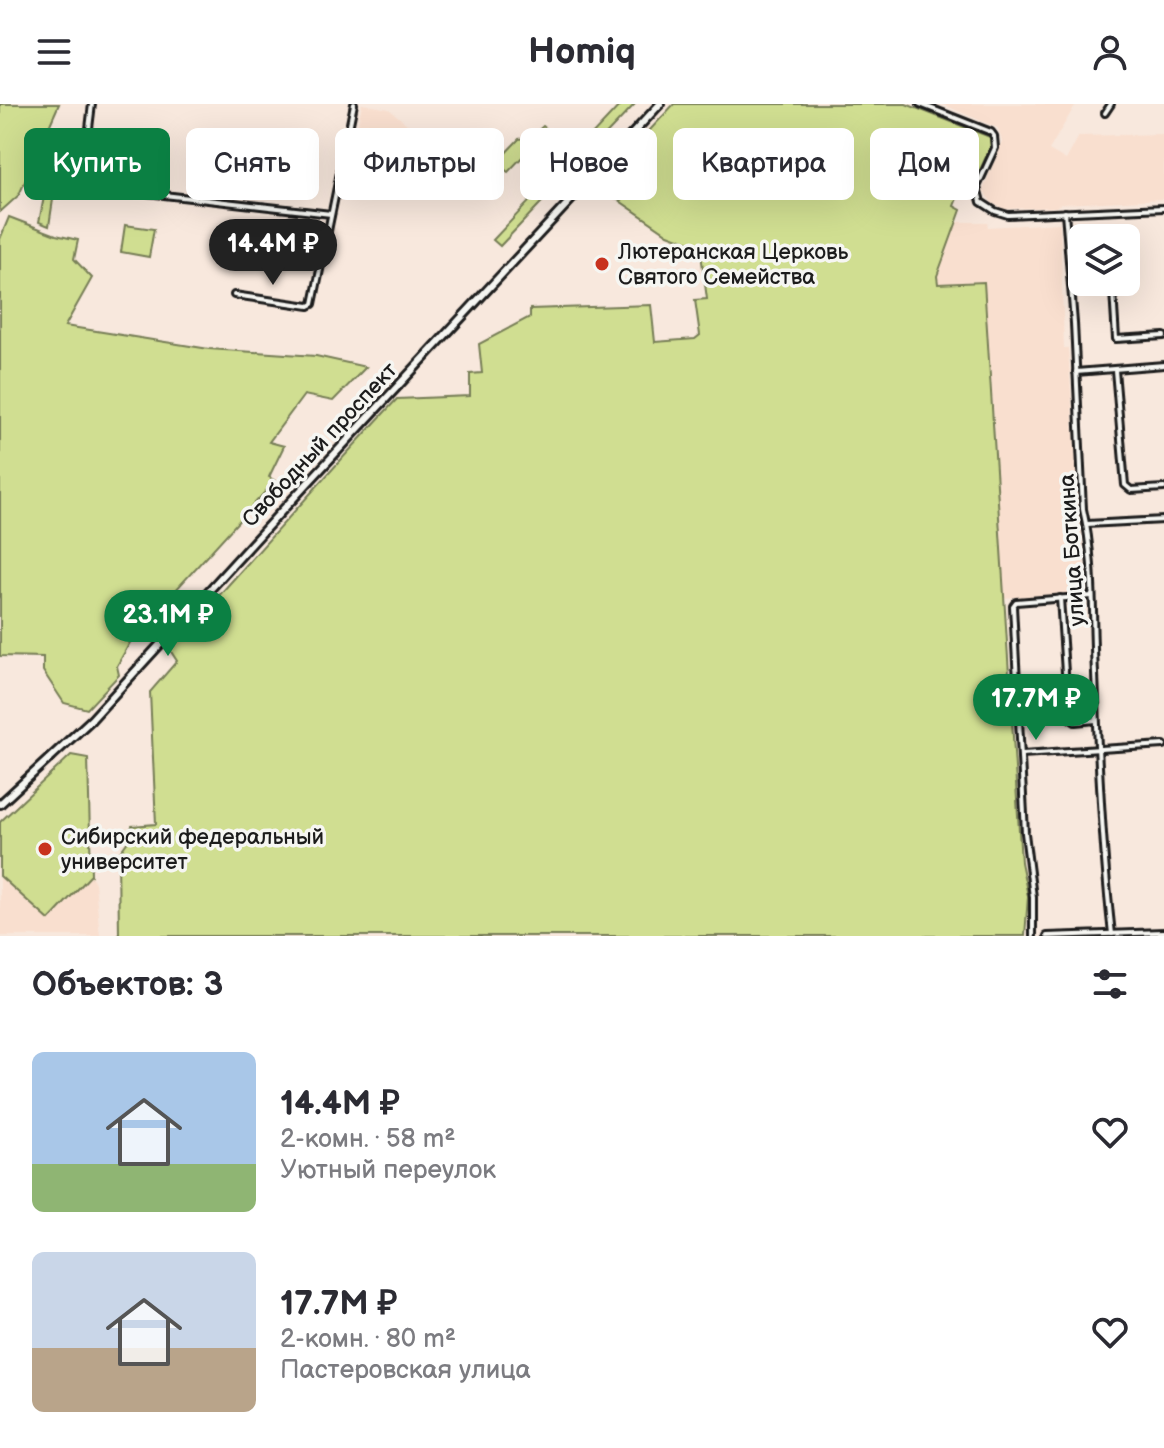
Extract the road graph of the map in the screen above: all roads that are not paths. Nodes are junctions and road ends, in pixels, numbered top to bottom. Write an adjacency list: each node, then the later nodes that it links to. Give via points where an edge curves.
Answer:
1 (92, 104): 7 (street)
2 (354, 104): 11 (street)
3 (660, 104): 27 (main road, Свободный проспект, via 91,720)
4 (920, 104): 10 (street, via 994,136 995,148 977,187 987,207 1008,215)
5 (1111, 104): 6 (street)
6 (1105, 113)
7 (89, 128)
8 (170, 196): 11 (street)
9 (1164, 208): 10 (street)
10 (1065, 212): 17 (street, улица Боткина)
11 (331, 214): 12 (street, via 313,304)
12 (234, 295)
13 (1113, 296): 14 (street, via 1116,339)
14 (1164, 336)
15 (1164, 365): 16 (street)
16 (1115, 370): 17 (street); 18 (street, via 1125,485 1131,490)
17 (1076, 372): 20 (street, улица Боткина)
18 (1164, 488)
19 (1164, 520): 20 (street)
20 (1087, 524): 21 (street, улица Боткина)
21 (1092, 596): 22 (street); 23 (street, улица Боткина)
22 (1060, 598): 23 (street, via 1068,717 1075,722); 26 (street, via 1013,606)
23 (1096, 720): 25 (street, улица Боткина)
24 (1164, 745): 25 (street)
25 (1099, 748): 26 (street); 29 (street, улица Боткина)
26 (1022, 754): 31 (street)
27 (0, 804)
28 (1164, 932): 29 (street)
29 (1112, 934): 30 (street)
30 (1102, 935): 32 (street)
31 (1033, 936)
32 (1047, 936)

